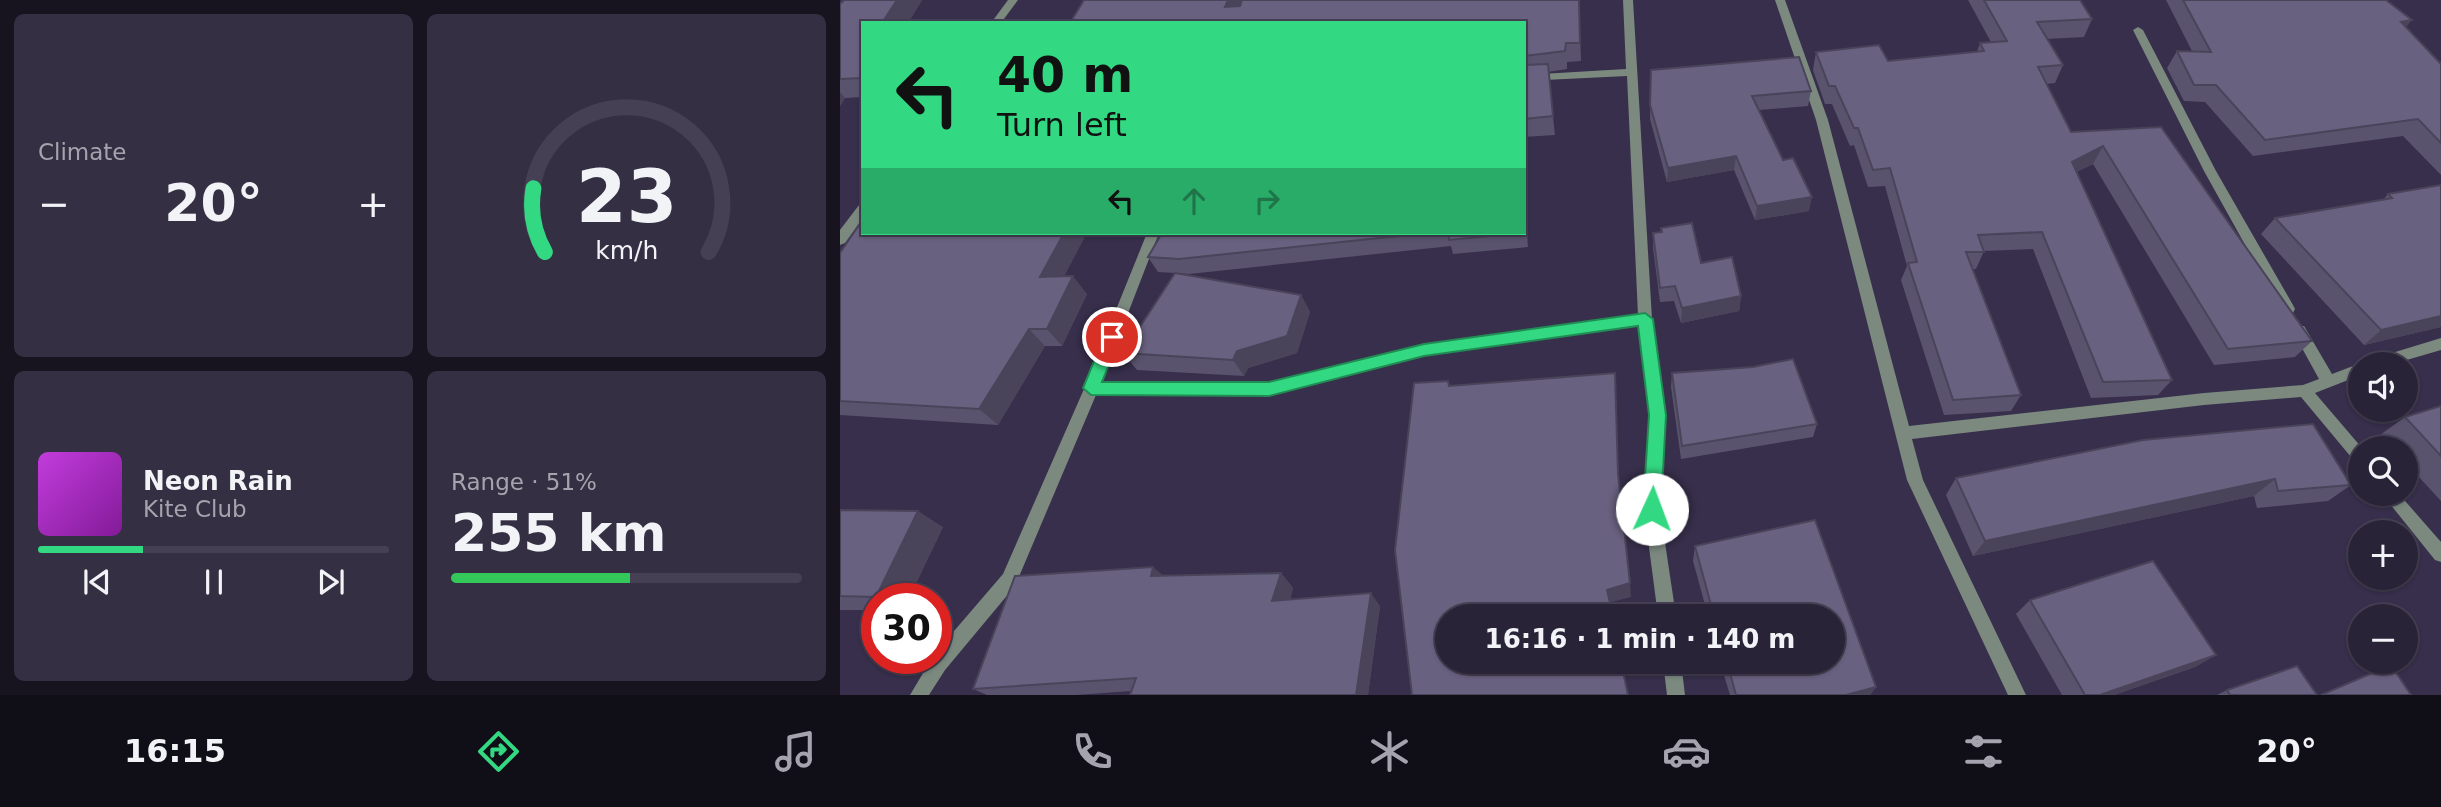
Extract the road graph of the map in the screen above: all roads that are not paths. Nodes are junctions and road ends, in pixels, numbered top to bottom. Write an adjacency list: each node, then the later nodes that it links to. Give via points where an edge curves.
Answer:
1 (1013, 0): 4 (street)
2 (1628, 0): 6 (street)
3 (1780, 0): 18 (street, via 1822,120)
4 (997, 21)
5 (2138, 30): 15 (street, via 2210,171)
6 (1633, 72): 7 (street); 11 (street)
7 (1526, 78)
8 (861, 211): 10 (street)
9 (1152, 235): 16 (street)
10 (840, 240)
11 (1645, 319): 16 (street, via 1424,350 1269,389); 22 (street, via 1658,415 1652,509)
12 (2441, 344): 13 (street)
13 (2414, 352)
14 (2348, 373): 15 (street)
15 (2328, 380): 17 (street)
16 (1091, 388): 24 (street, via 1009,580 948,647)
17 (2304, 391): 18 (street); 19 (street)
18 (1905, 433): 26 (street, via 1915,480)
19 (2348, 443)
20 (2400, 506): 21 (street)
21 (2441, 554)
22 (1665, 604)
23 (1673, 674): 25 (street)
24 (919, 695)
25 (1676, 695)
26 (2017, 695)

